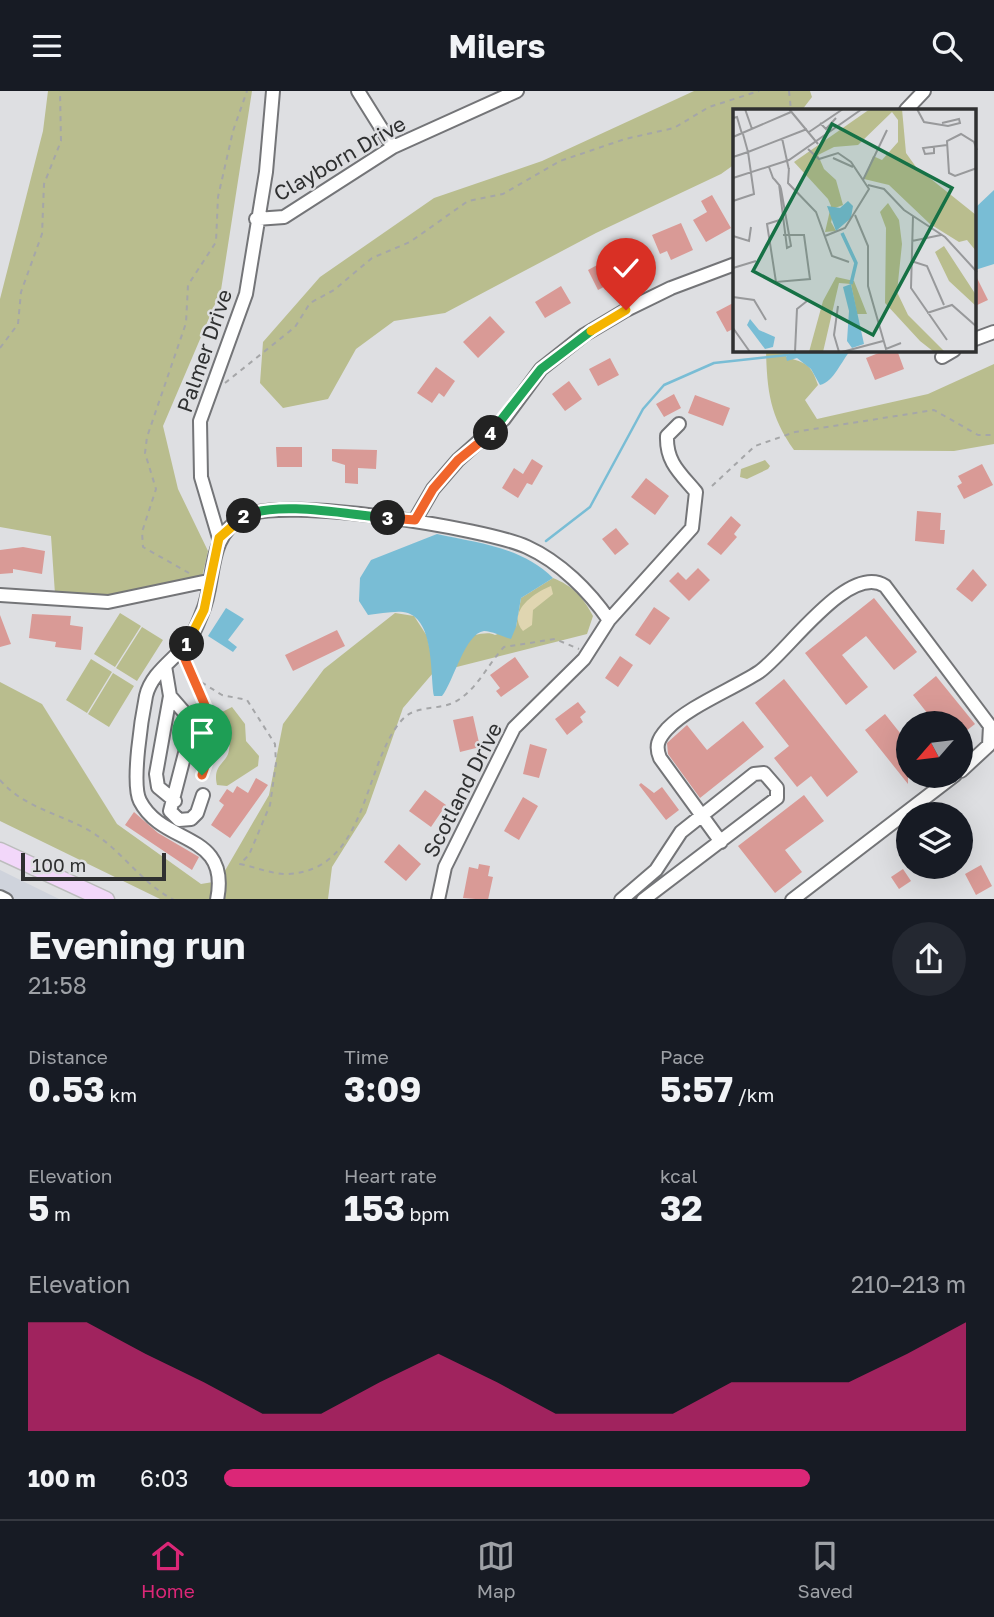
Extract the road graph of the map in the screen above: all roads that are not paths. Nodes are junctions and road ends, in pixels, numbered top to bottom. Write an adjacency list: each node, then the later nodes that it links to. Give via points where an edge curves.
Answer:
1 (273, 91): 8 (street, Palmer Drive, via 266,172)
2 (358, 91): 7 (street)
3 (517, 91): 5 (street, Clayborn Drive)
4 (924, 91): 6 (street)
5 (494, 95): 7 (street, Clayborn Drive)
6 (907, 109)
7 (393, 147): 8 (street, Clayborn Drive, via 284,217)
8 (256, 219): 16 (street, Palmer Drive, via 244,306 200,421 198,461)
9 (733, 265): 15 (street, via 626,310 541,369 505,419 433,489)
10 (994, 332): 11 (street)
11 (976, 339)
12 (951, 352): 13 (street)
13 (942, 357)
14 (679, 424): 19 (street, Scotland Drive, via 667,436 666,449 672,466 696,492 692,528)
15 (415, 520): 16 (street, via 270,510 246,515); 19 (street, via 508,539 541,554 584,589)
16 (219, 538): 17 (street)
17 (205, 582): 18 (street, via 108,602); 20 (street, via 204,610 191,637)
18 (0, 596)
19 (609, 620): 34 (street, Scotland Drive, via 588,653 507,738 445,867)
20 (166, 666): 21 (street); 33 (street, via 146,693 136,788 147,810 212,856 222,881)
21 (170, 696): 25 (street, via 190,719 191,730); 25 (street, via 156,774 158,787)
22 (973, 760): 26 (street, via 989,745 990,726 885,586 872,580 807,622 769,665 665,731 657,744 660,758)
23 (938, 788): 36 (street)
24 (203, 795): 25 (street, via 197,813 185,821 170,811)
25 (175, 801)
26 (701, 814): 27 (street); 27 (street, via 754,774 764,773 776,788 777,799); 29 (street, via 681,832)
27 (721, 842): 29 (street)
28 (0, 851): 32 (main road)
29 (639, 896): 35 (street)
30 (0, 897): 31 (street)
31 (6, 899)
32 (106, 899)
33 (218, 899)
34 (438, 899)
35 (621, 899)
36 (792, 899)

